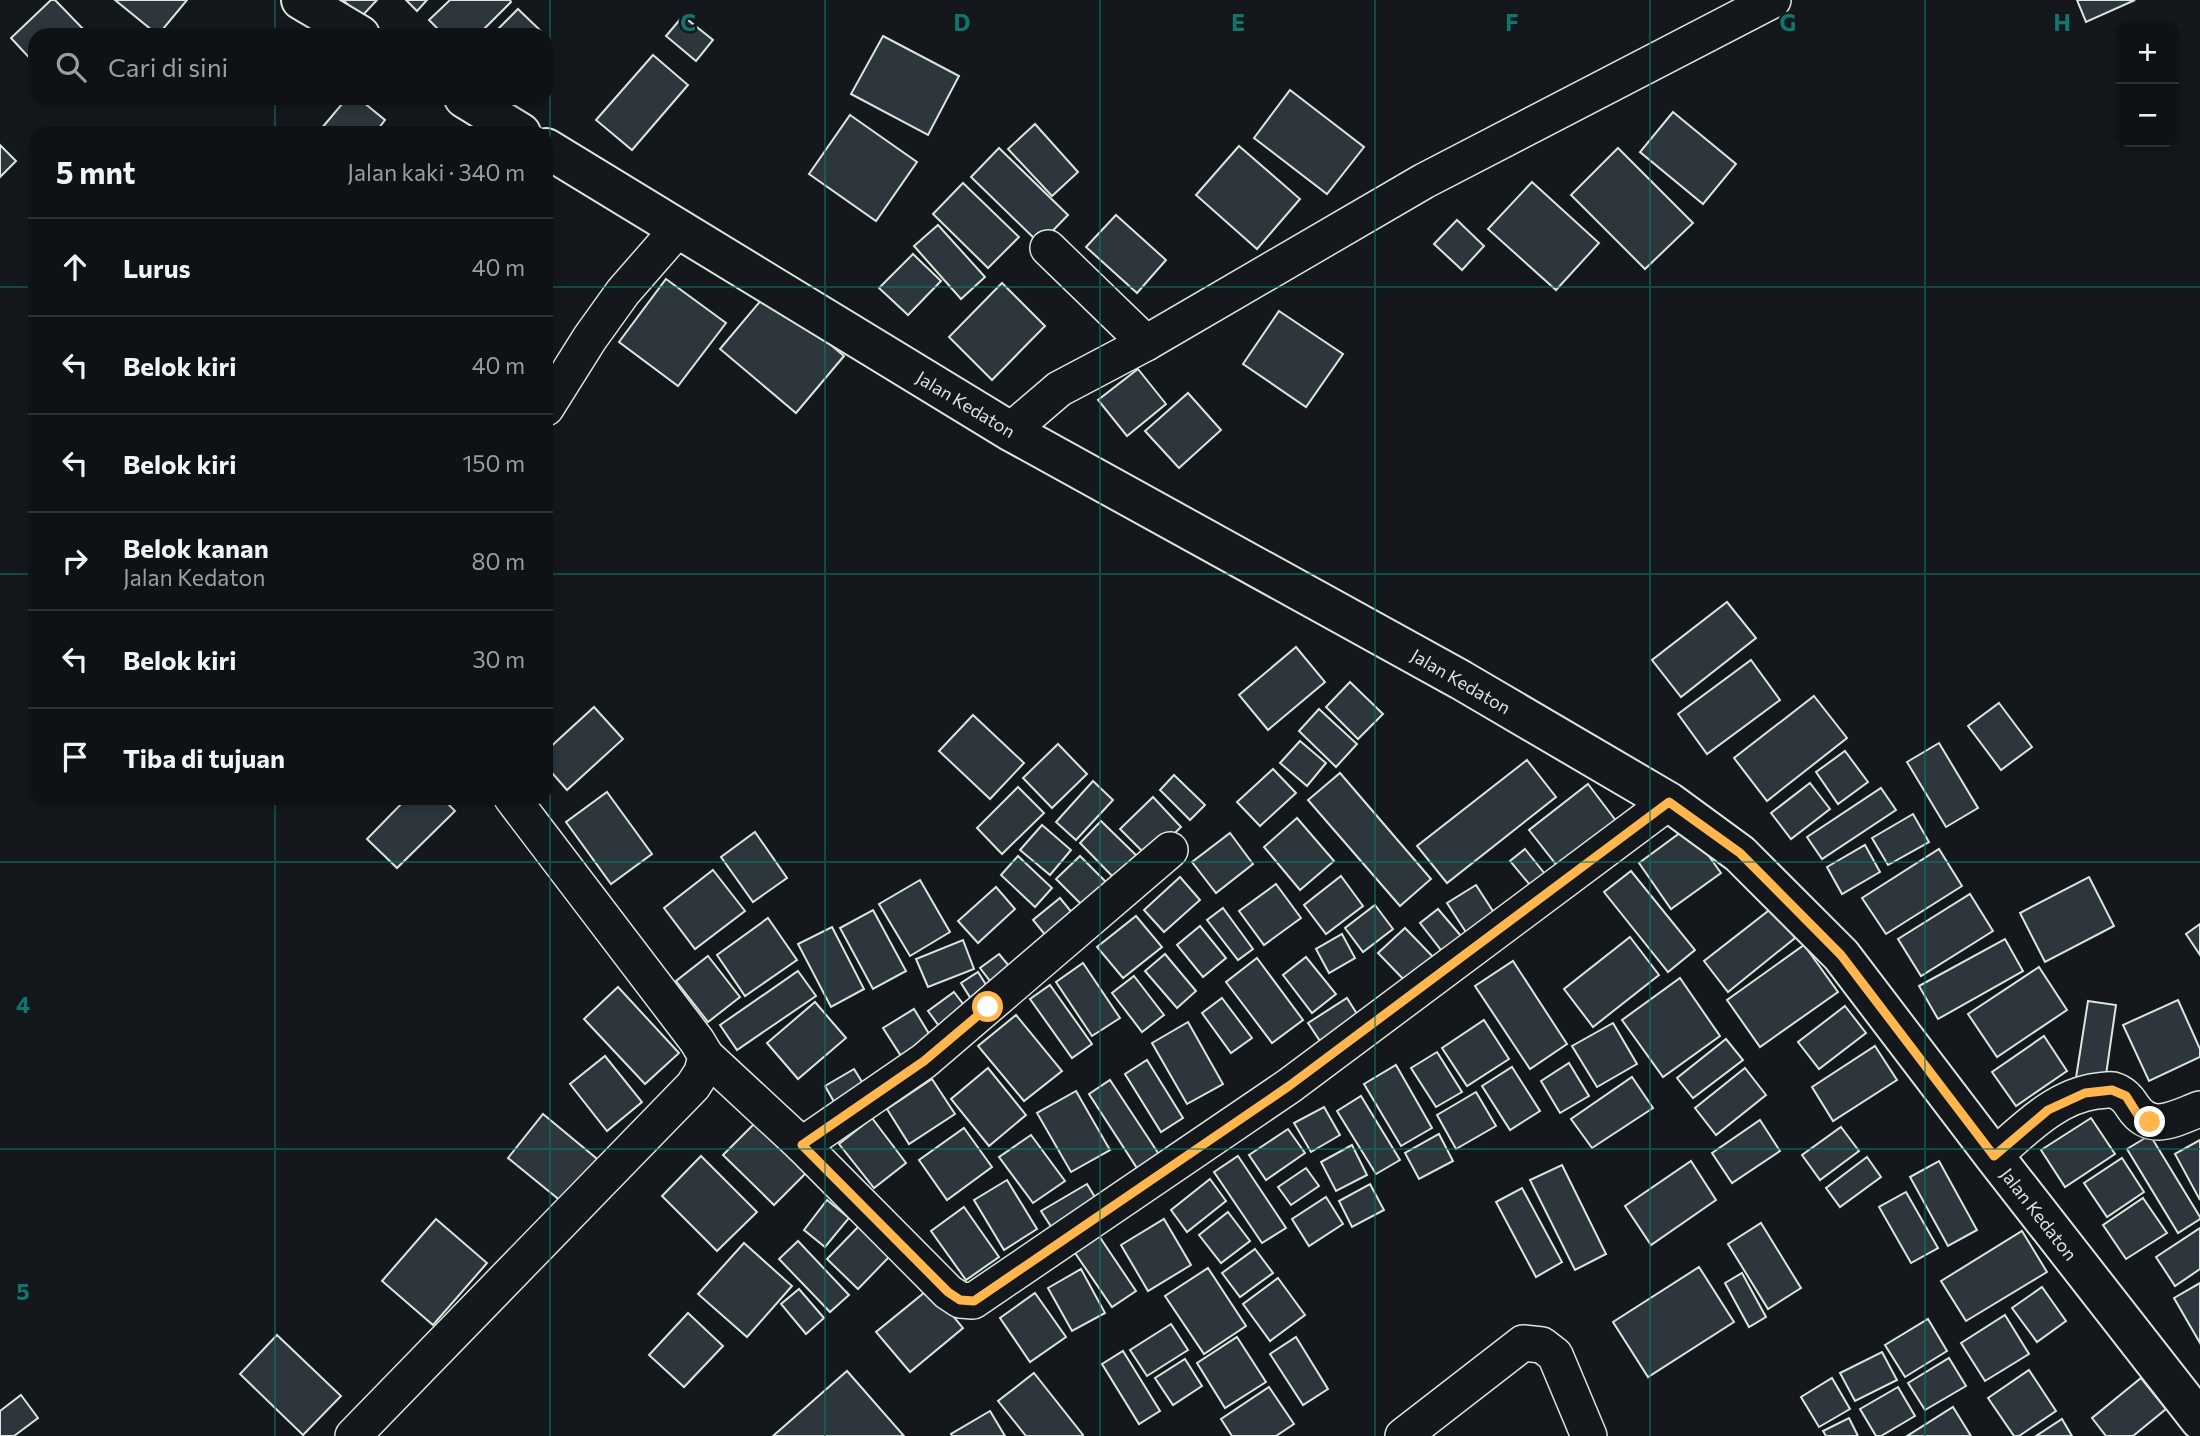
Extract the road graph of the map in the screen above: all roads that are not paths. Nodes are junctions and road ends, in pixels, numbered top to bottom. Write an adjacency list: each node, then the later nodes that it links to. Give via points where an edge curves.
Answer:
1 (302, 0): 3 (street)
2 (1773, 0): 9 (street, via 1424,181)
3 (348, 28)
4 (475, 105): 5 (street)
5 (510, 126)
6 (553, 152): 7 (street, Jalan Kedaton)
7 (678, 229): 10 (street, via 623,292); 11 (street, Jalan Kedaton)
8 (1048, 248): 9 (street)
9 (1146, 343): 11 (street, via 1059,389)
10 (553, 397)
11 (1010, 431): 12 (street, Jalan Kedaton, via 1461,680)
12 (1669, 802): 17 (street, via 1289,1086 974,1301 960,1300 948,1292); 18 (street, Jalan Kedaton, via 1740,853 1841,955)
13 (517, 805): 15 (street)
14 (1170, 849): 17 (street, via 924,1061)
15 (706, 1056): 17 (street); 20 (street, via 693,1086)
16 (2200, 1109): 18 (street, via 2150,1122 2138,1115 2126,1096 2112,1090 2085,1093 2048,1110)
17 (802, 1145)
18 (1994, 1156): 19 (street, Jalan Kedaton)
19 (2200, 1420)
20 (354, 1436)
21 (1403, 1436): 22 (street, via 1523,1343 1542,1345 1555,1355)
22 (1590, 1436)

